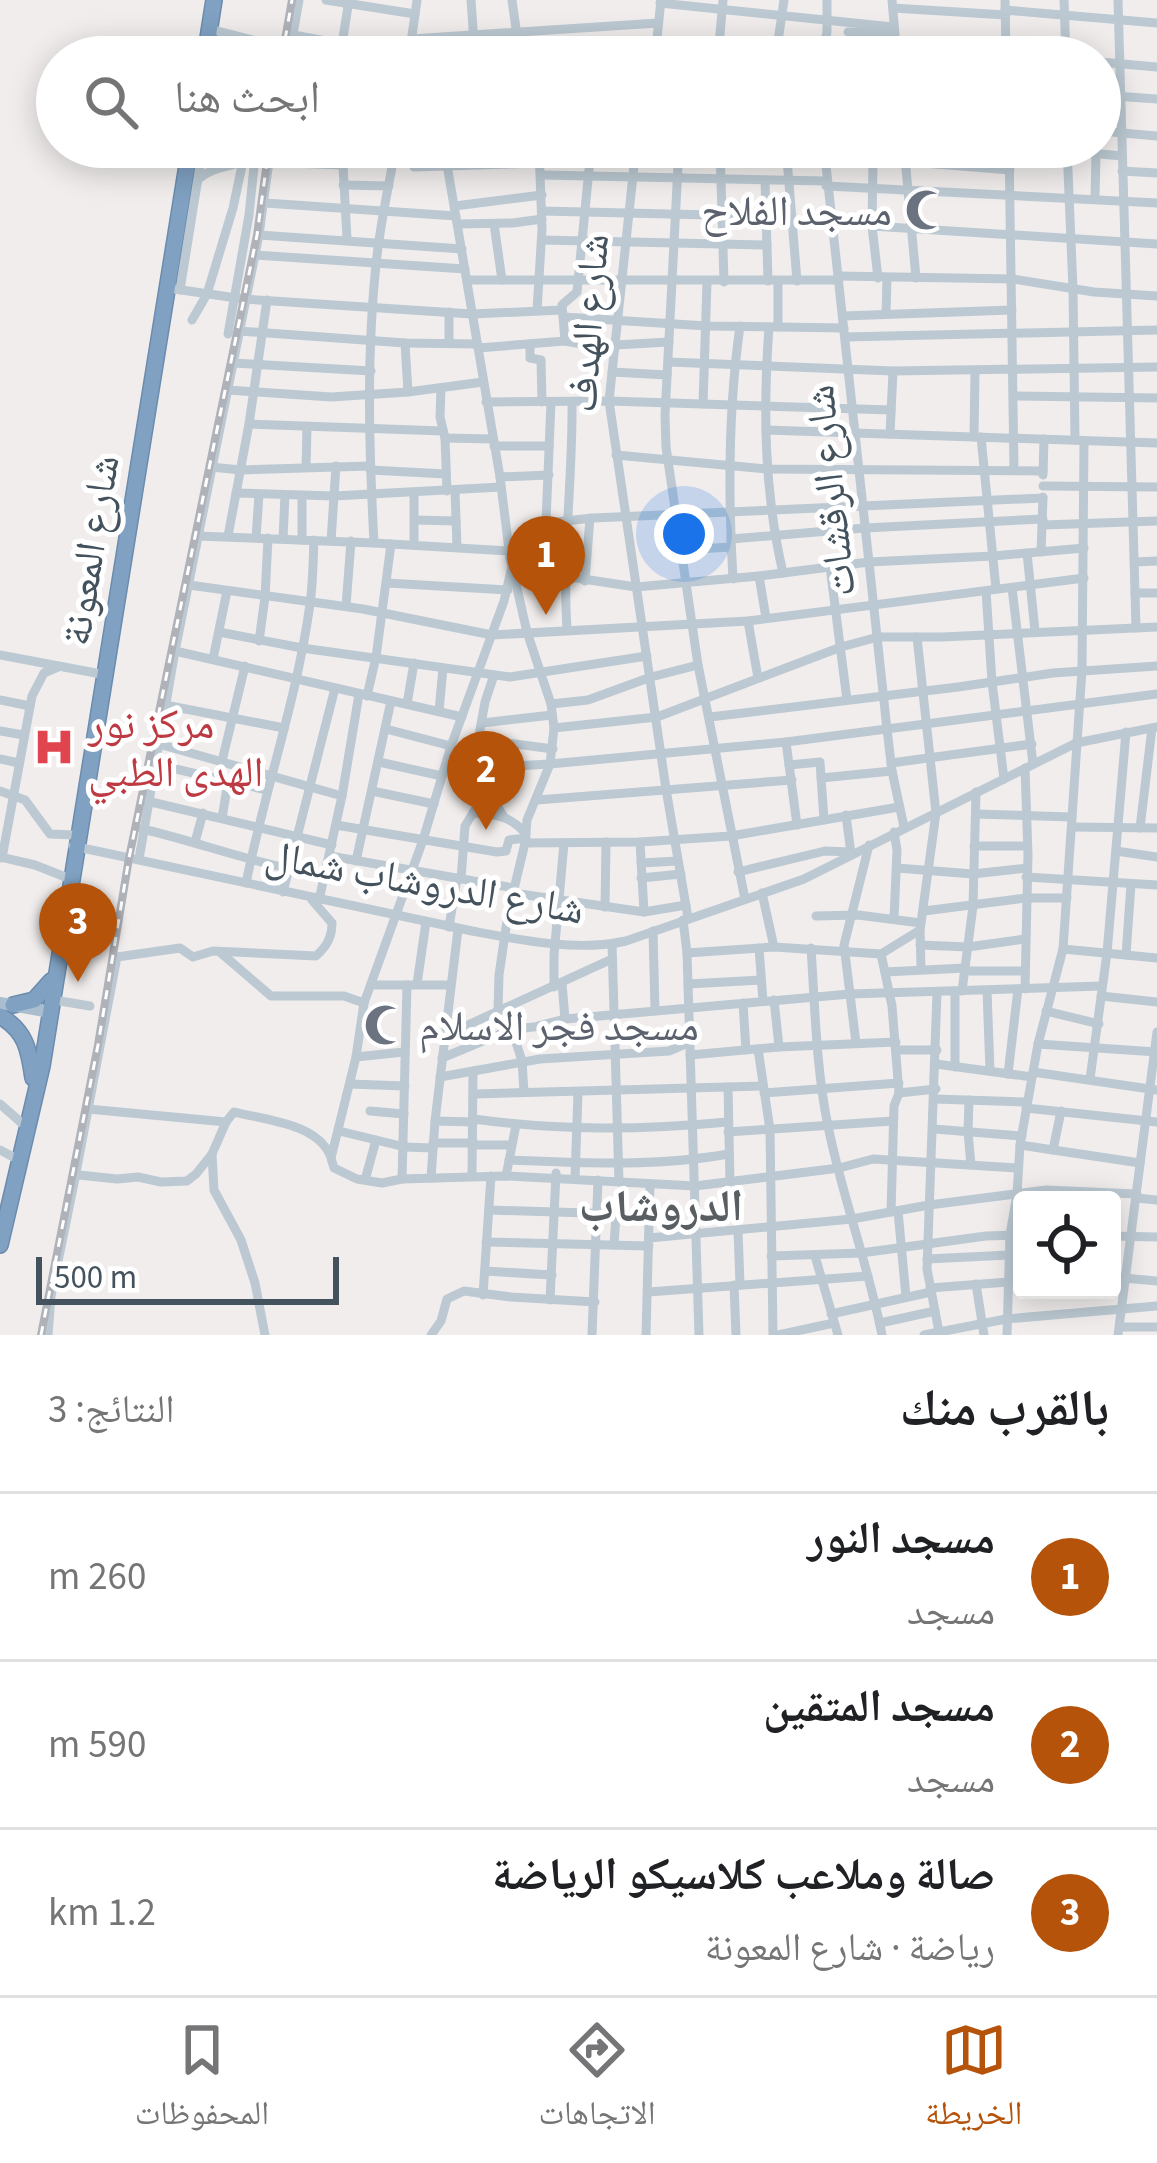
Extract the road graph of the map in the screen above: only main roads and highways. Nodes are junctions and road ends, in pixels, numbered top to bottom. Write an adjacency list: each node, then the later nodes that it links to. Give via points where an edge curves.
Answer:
1 (212, 0): 2 (highway)
2 (206, 36)
3 (185, 168): 5 (highway, شارع المعونة)
4 (191, 168): 5 (highway, شارع المعونة)
5 (75, 843): 6 (highway, شارع المعونة); 8 (highway, شارع المعونة)
6 (51, 982): 7 (highway, via 34,1000); 8 (highway, شارع المعونة)
7 (3, 1009): 8 (main road); 9 (highway, via 25,1038)
8 (48, 1012): 9 (highway, شارع المعونة); 11 (highway, شارع المعونة)
9 (33, 1078): 10 (highway, شارع المعونة)
10 (1, 1218)
11 (0, 1245)

